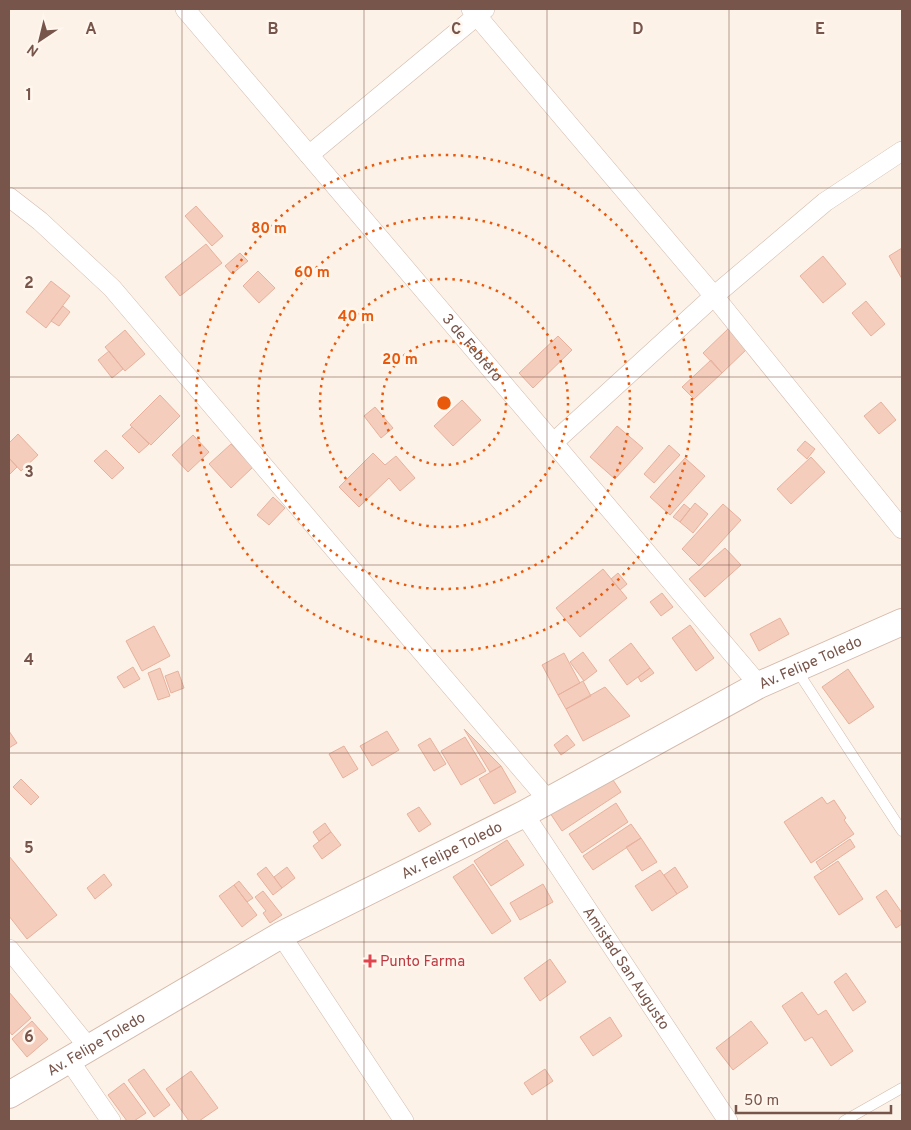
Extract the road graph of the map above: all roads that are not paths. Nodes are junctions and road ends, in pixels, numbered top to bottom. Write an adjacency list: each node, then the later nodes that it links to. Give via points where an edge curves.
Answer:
1 (185, 9): 4 (street, 3 de Febrero)
2 (478, 11): 4 (street); 6 (street)
3 (902, 151): 6 (street, via 825,202)
4 (309, 155): 7 (street, 3 de Febrero)
5 (9, 197): 12 (street, via 40,221 112,288)
6 (714, 296): 7 (street); 8 (street)
7 (554, 443): 11 (street, 3 de Febrero)
8 (902, 529)
9 (902, 622): 10 (main road, Av. Felipe Toledo)
10 (796, 669): 11 (main road, Av. Felipe Toledo); 14 (lane)
11 (759, 685): 12 (main road, Av. Felipe Toledo)
12 (548, 800): 13 (main road, Av. Felipe Toledo)
13 (524, 814): 15 (main road, Av. Felipe Toledo); 22 (street, Amistad San Augusto)
14 (902, 831)
15 (281, 935): 17 (main road, Av. Felipe Toledo); 21 (street)
16 (9, 949): 17 (street)
17 (79, 1054): 19 (main road, Av. Felipe Toledo); 20 (street)
18 (902, 1088): 23 (lane)
19 (9, 1095)
20 (111, 1121)
21 (404, 1121)
22 (728, 1121)
23 (844, 1121)

